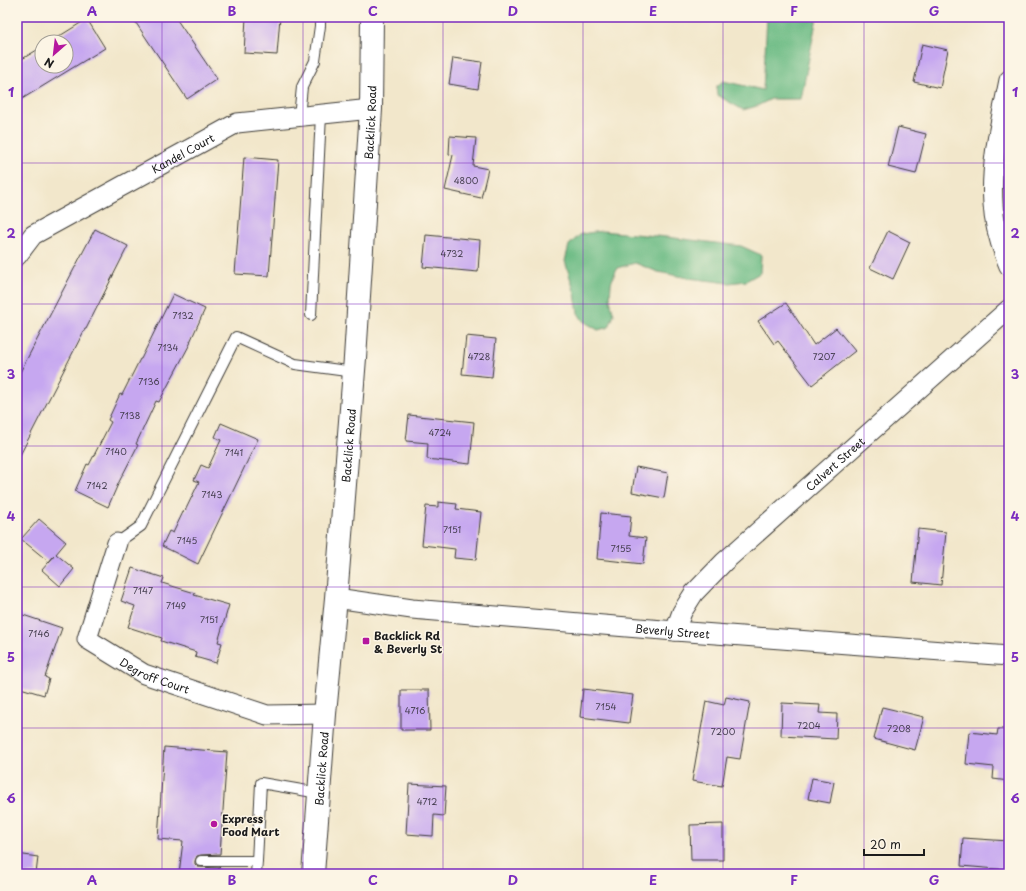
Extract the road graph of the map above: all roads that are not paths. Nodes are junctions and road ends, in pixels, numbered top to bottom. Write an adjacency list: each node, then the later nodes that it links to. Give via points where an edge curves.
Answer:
1 (320, 17): 6 (lane, via 315,61 302,87)
2 (372, 17): 4 (main road, Backlick Road)
3 (1009, 80): 8 (street, via 998,133 993,205 998,236)
4 (371, 109): 5 (street, Kandel Court); 11 (main road, Backlick Road)
5 (321, 114): 6 (street, Kandel Court); 10 (lane)
6 (299, 117): 7 (street, Kandel Court, via 237,123 33,235)
7 (17, 256)
8 (1009, 266)
9 (1009, 309): 14 (street, Calvert Street, via 724,562 694,593)
10 (311, 315)
11 (354, 372): 12 (lane, via 295,364 236,337 141,526); 13 (main road, Backlick Road)
12 (117, 543): 16 (street, Degroff Court, via 87,638 144,674 267,715)
13 (336, 598): 14 (street, Beverly Street, via 412,609); 16 (main road, Backlick Road)
14 (675, 630): 15 (street, Beverly Street)
15 (1009, 656)
16 (325, 714): 17 (main road, Backlick Road)
17 (319, 793): 19 (lane, via 261,783); 21 (main road, Backlick Road)
18 (201, 861): 19 (lane)
19 (257, 861): 20 (lane)
20 (256, 874)
21 (313, 874)

